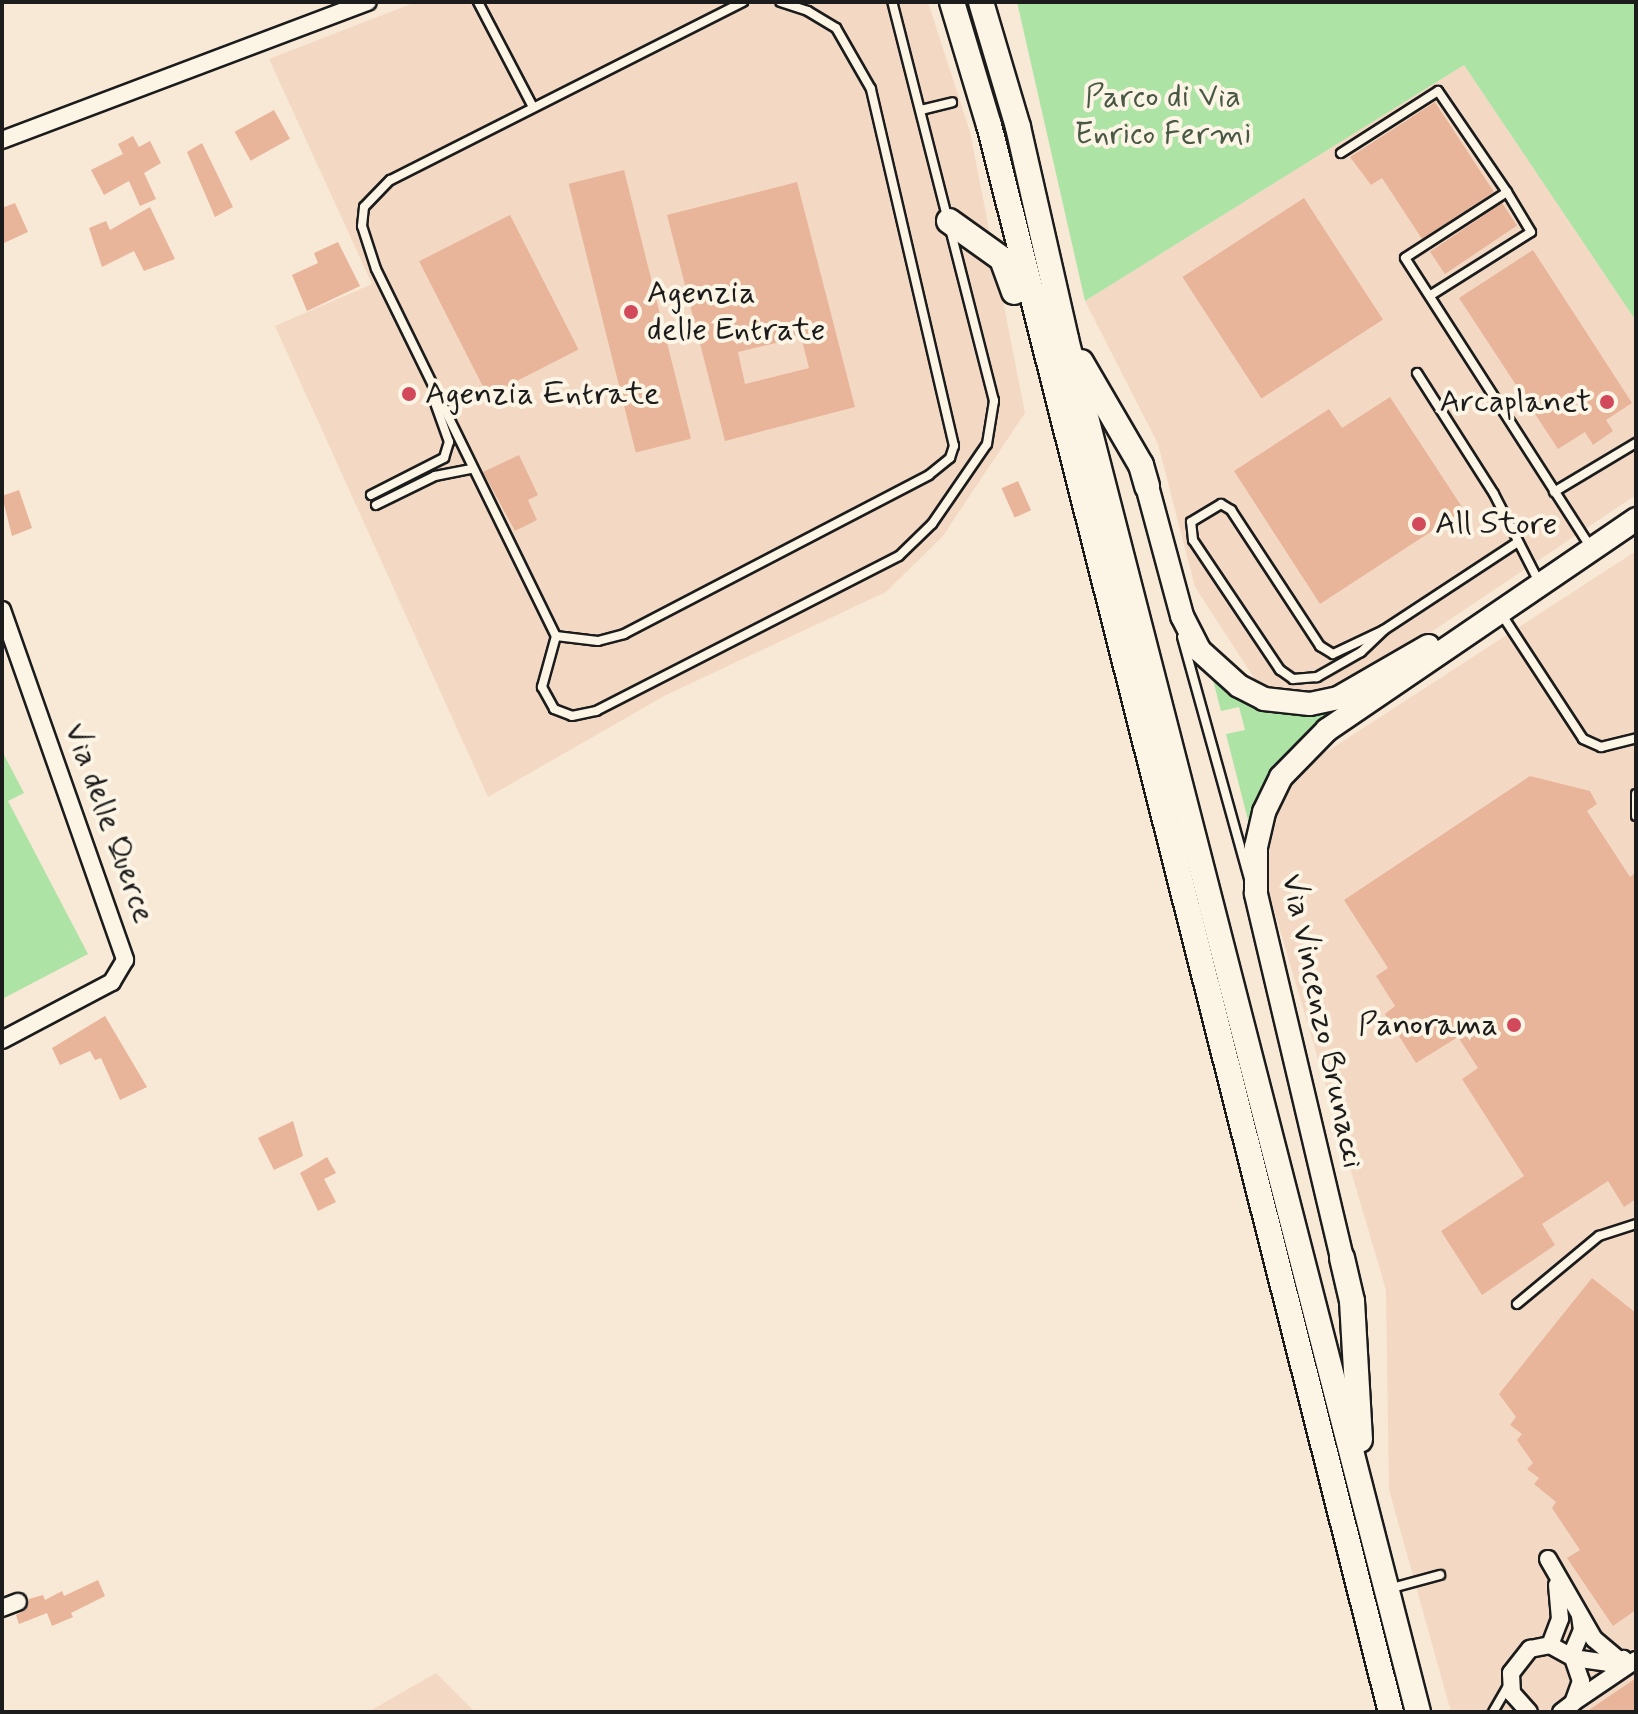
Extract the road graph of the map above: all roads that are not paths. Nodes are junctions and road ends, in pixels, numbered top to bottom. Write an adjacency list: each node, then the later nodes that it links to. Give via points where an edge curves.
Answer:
1 (368, 2): 12 (street)
2 (478, 2): 10 (lane)
3 (743, 2): 10 (lane)
4 (780, 2): 8 (lane)
5 (892, 2): 11 (lane)
6 (952, 2): 18 (main road)
7 (981, 2): 17 (main road, via 1018,127)
8 (806, 6): 35 (lane, via 846,39 871,89 953,428 950,458 929,475 624,634 598,641)
9 (952, 102): 11 (lane)
10 (533, 107): 20 (lane, via 390,180 364,207 366,246)
11 (921, 110): 15 (lane)
12 (2, 140)
13 (1341, 153): 14 (lane, via 1438,91)
14 (1507, 192): 16 (lane, via 1531,232); 16 (lane, via 1405,258)
15 (949, 221): 18 (main road, via 1007,265 1027,335); 35 (lane, via 994,401 993,421 987,444 914,544 583,715 554,709 542,687)
16 (1431, 295): 24 (lane)
17 (1066, 339): 23 (main road, via 1141,465); 44 (main road)
18 (1047, 357): 53 (main road)
19 (1417, 373): 28 (lane, via 1494,494)
20 (430, 383): 22 (lane); 25 (lane, via 448,449 437,464)
21 (1636, 443): 24 (lane)
22 (471, 469): 26 (lane, via 435,476); 35 (lane)
23 (1147, 486): 31 (street, Via Vincenzo Brunacci)
24 (1554, 492): 29 (lane)
25 (371, 495)
26 (376, 505)
27 (1636, 519): 29 (street, Via Vincenzo Brunacci)
28 (1518, 542): 30 (lane); 34 (lane)
29 (1591, 549): 30 (street, Via Vincenzo Brunacci)
30 (1535, 586): 33 (street, Via Vincenzo Brunacci)
31 (1176, 598): 33 (street, Via Vincenzo Brunacci, via 1199,650 1219,672 1264,699 1310,704 1370,683); 39 (lane, via 1239,847)
32 (2, 610): 40 (street, Via delle Querce, via 125,960 112,982)
33 (1498, 610): 36 (lane, via 1583,739 1601,747); 39 (street, Via Vincenzo Brunacci, via 1305,750 1281,777 1264,812 1256,847)
34 (1384, 630): 34 (lane, via 1340,653 1327,653 1231,510 1221,504 1191,522 1193,540 1280,670 1293,679 1317,677 1361,652)
35 (556, 636)
36 (1636, 735)
37 (1636, 794): 38 (lane)
38 (1636, 816)
39 (1256, 893): 42 (street, Via Vincenzo Brunacci)
40 (2, 1040)
41 (1636, 1224): 43 (lane, via 1599,1236)
42 (1342, 1258): 44 (main road, via 1352,1301)
43 (1517, 1304)
44 (1363, 1495): 46 (main road)
45 (1440, 1575): 46 (lane)
46 (1387, 1589): 54 (main road)
47 (1580, 1615): 48 (street, via 1550,1563 1561,1602); 49 (street, via 1582,1630); 50 (street, via 1594,1639)
48 (1550, 1645): 49 (street); 51 (street, via 1521,1655)
49 (1572, 1657): 50 (street); 52 (street, via 1581,1681)
50 (1630, 1658): 52 (street)
51 (1510, 1683): 55 (lane); 56 (street, via 1517,1702)
52 (1567, 1708)
53 (1391, 1712)
54 (1418, 1712)
55 (1493, 1712)
56 (1529, 1712)

